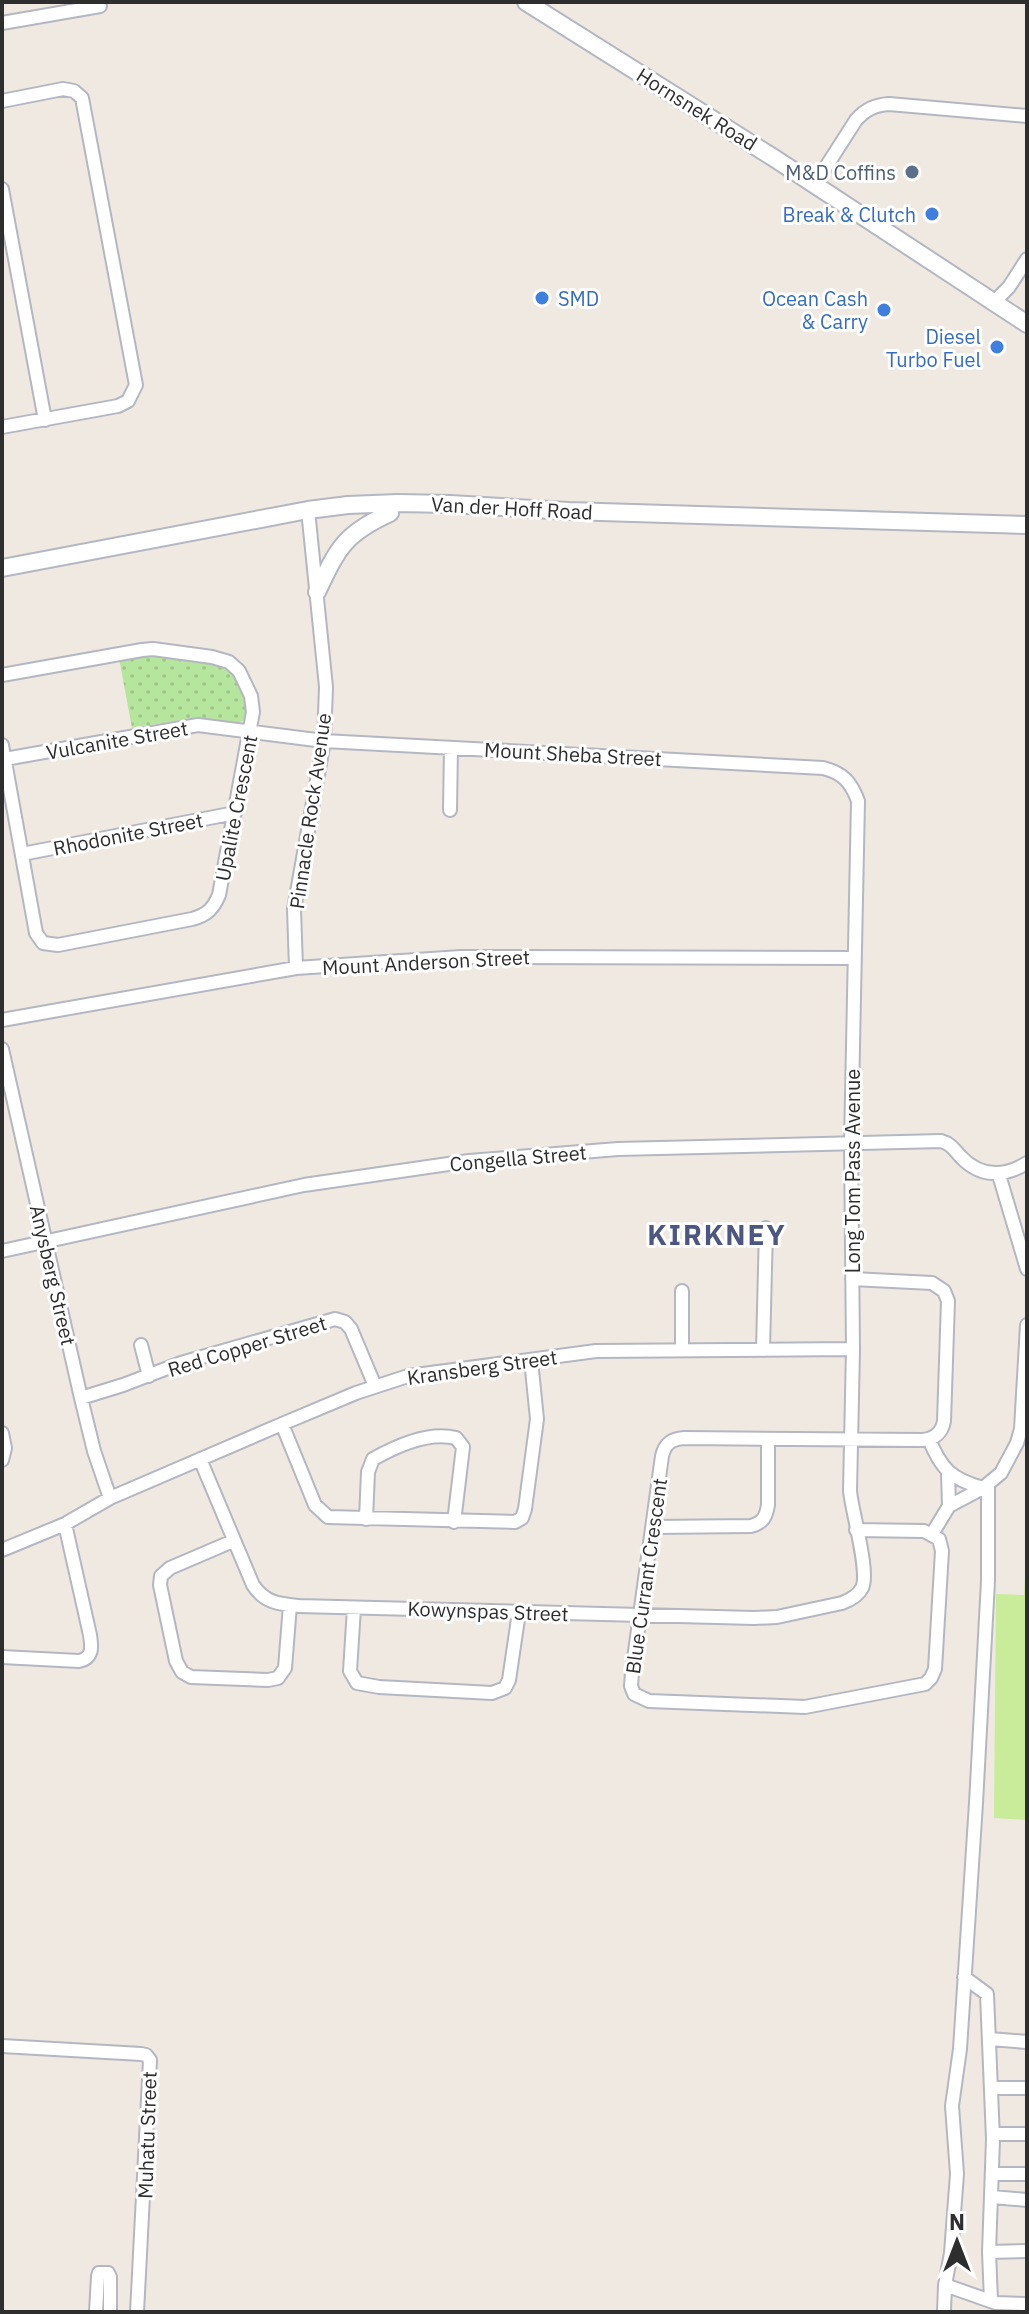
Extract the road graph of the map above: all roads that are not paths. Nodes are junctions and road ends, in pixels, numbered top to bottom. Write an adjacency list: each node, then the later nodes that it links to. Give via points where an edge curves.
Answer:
1 (527, 2): 6 (main road, Hornsnek Road)
2 (100, 6): 3 (street)
3 (2, 23)
4 (2, 101): 13 (street, via 63,89 82,98 135,373 128,401)
5 (1027, 116): 6 (street, via 876,105 856,120)
6 (815, 184): 11 (main road, Hornsnek Road)
7 (2, 189): 9 (street)
8 (1027, 259): 11 (street)
9 (17, 276): 10 (street); 13 (street)
10 (2, 278)
11 (994, 302): 12 (main road, Hornsnek Road)
12 (1027, 324)
13 (45, 420): 14 (street)
14 (2, 427)
15 (390, 513): 16 (main road, Van der Hoff Road); 18 (main road, Van der Hoff Road); 21 (main road, via 344,542)
16 (308, 515): 17 (main road, Van der Hoff Road, via 348,505 398,503); 19 (main road, Van der Hoff Road); 20 (main road, Van der Hoff Road); 21 (street, Pinnacle Rock Avenue)
17 (1027, 525)
18 (1027, 532)
19 (2, 568)
20 (2, 575)
21 (317, 592): 24 (street, Pinnacle Rock Avenue, via 326,687)
22 (2, 675): 23 (street, Upalite Crescent, via 153,649 212,657 239,671 253,703)
23 (251, 732): 24 (street, Vulcanite Street); 27 (street, Vulcanite Street, via 187,726); 30 (street, Upalite Crescent)
24 (324, 741): 26 (street, Mount Sheba Street); 33 (street, Pinnacle Rock Avenue, via 294,909)
25 (2, 745): 27 (street, Upalite Crescent)
26 (451, 748): 28 (street, Mount Sheba Street); 29 (street)
27 (5, 759): 31 (street, Upalite Crescent)
28 (823, 768): 32 (street, Long Tom Pass Avenue, via 853,785 858,801)
29 (450, 810)
30 (235, 813): 31 (street, Rhodonite Street); 31 (street, Upalite Crescent, via 212,909 197,918 147,928 58,945 43,943 36,933)
31 (22, 854)
32 (854, 958): 33 (street, Mount Anderson Street, via 461,957); 36 (street, Long Tom Pass Avenue)
33 (296, 968): 34 (street, Mount Anderson Street)
34 (2, 1020)
35 (2, 1049): 40 (street, Anysberg Street)
36 (851, 1144): 38 (street, Congella Street, via 941,1141 950,1143 971,1166); 40 (street, Congella Street, via 618,1149 469,1161 304,1185); 43 (street, Long Tom Pass Avenue)
37 (1027, 1163): 38 (street)
38 (999, 1175): 42 (street)
39 (766, 1228): 49 (street)
40 (45, 1241): 41 (street, Congella Street); 54 (street, Anysberg Street)
41 (2, 1251)
42 (1027, 1269)
43 (852, 1279): 47 (street, Long Tom Pass Avenue); 60 (street, via 932,1283 946,1295 944,1421 941,1431)
44 (682, 1291): 48 (street)
45 (1027, 1325): 50 (street)
46 (141, 1345): 52 (street)
47 (853, 1349): 49 (street, Kransberg Street); 59 (street, Long Tom Pass Avenue)
48 (682, 1350): 49 (street, Kransberg Street); 51 (street, Kransberg Street, via 596,1351)
49 (763, 1350)
50 (1026, 1352): 55 (street)
51 (531, 1360): 53 (street, Kransberg Street, via 408,1376); 68 (street, via 537,1419 524,1513 510,1523)
52 (149, 1376): 53 (street, Red Copper Street, via 335,1319 351,1329); 54 (street, Red Copper Street)
53 (375, 1386): 56 (street, Kransberg Street)
54 (81, 1398): 65 (street, Anysberg Street)
55 (1024, 1406): 64 (street, via 1017,1443 1001,1473)
56 (282, 1424): 61 (street, Kransberg Street); 67 (street, via 321,1513)
57 (2, 1433): 62 (street)
58 (768, 1439): 59 (street, Blue Currant Crescent); 70 (street, Blue Currant Crescent, via 671,1441 662,1456); 70 (street, via 768,1505 759,1524)
59 (851, 1439): 60 (street, Blue Currant Crescent); 71 (street, Long Tom Pass Avenue)
60 (929, 1439): 63 (street)
61 (200, 1459): 65 (street, Kransberg Street); 73 (street, Kowynspas Street)
62 (2, 1460)
63 (948, 1473): 64 (street); 66 (street)
64 (986, 1486): 66 (street); 81 (street, via 988,1581)
65 (110, 1498): 69 (street, Kransberg Street)
66 (949, 1506): 72 (street)
67 (366, 1519): 68 (street); 68 (street, via 373,1459 443,1435 456,1438 463,1447)
68 (454, 1522)
69 (65, 1524): 74 (street, Kransberg Street); 80 (street, via 90,1635 89,1656 79,1661)
70 (653, 1527): 79 (street, Blue Currant Crescent)
71 (856, 1530): 72 (street); 75 (street, Long Tom Pass Avenue, via 865,1571)
72 (932, 1534): 79 (street, Blue Currant Crescent, via 942,1551 935,1669 919,1687 796,1708 642,1699 631,1686)
73 (233, 1541): 76 (street, Kowynspas Street, via 261,1596); 76 (street, via 161,1576 182,1672 191,1677 278,1678 285,1668)
74 (2, 1550)
75 (861, 1591): 79 (street, Kowynspas Street, via 842,1603 777,1617)
76 (290, 1605): 77 (street, Kowynspas Street)
77 (354, 1608): 78 (street, Kowynspas Street); 78 (street, via 350,1671 357,1683 492,1693 509,1680)
78 (519, 1612): 79 (street, Kowynspas Street)
79 (639, 1616)
80 (2, 1657)
81 (964, 1977): 82 (street, via 987,1994); 95 (street, via 952,2106 957,2174)
82 (990, 2039): 83 (street); 85 (street)
83 (1027, 2042)
84 (2, 2046): 100 (street, Muhatu Street, via 141,2054 150,2060)
85 (992, 2088): 86 (street); 87 (street)
86 (1027, 2088)
87 (993, 2134): 88 (street); 89 (street)
88 (1027, 2134)
89 (993, 2174): 90 (street); 91 (street)
90 (1027, 2174)
91 (992, 2197): 92 (street); 94 (street)
92 (1027, 2200)
93 (1027, 2251): 94 (street)
94 (989, 2252): 96 (street, via 991,2300)
95 (945, 2285): 96 (street); 101 (street)
96 (996, 2303): 97 (street)
97 (1027, 2304)
98 (96, 2312): 99 (street, via 98,2276 103,2272 110,2275)
99 (110, 2312)
100 (137, 2312)
101 (944, 2312)

